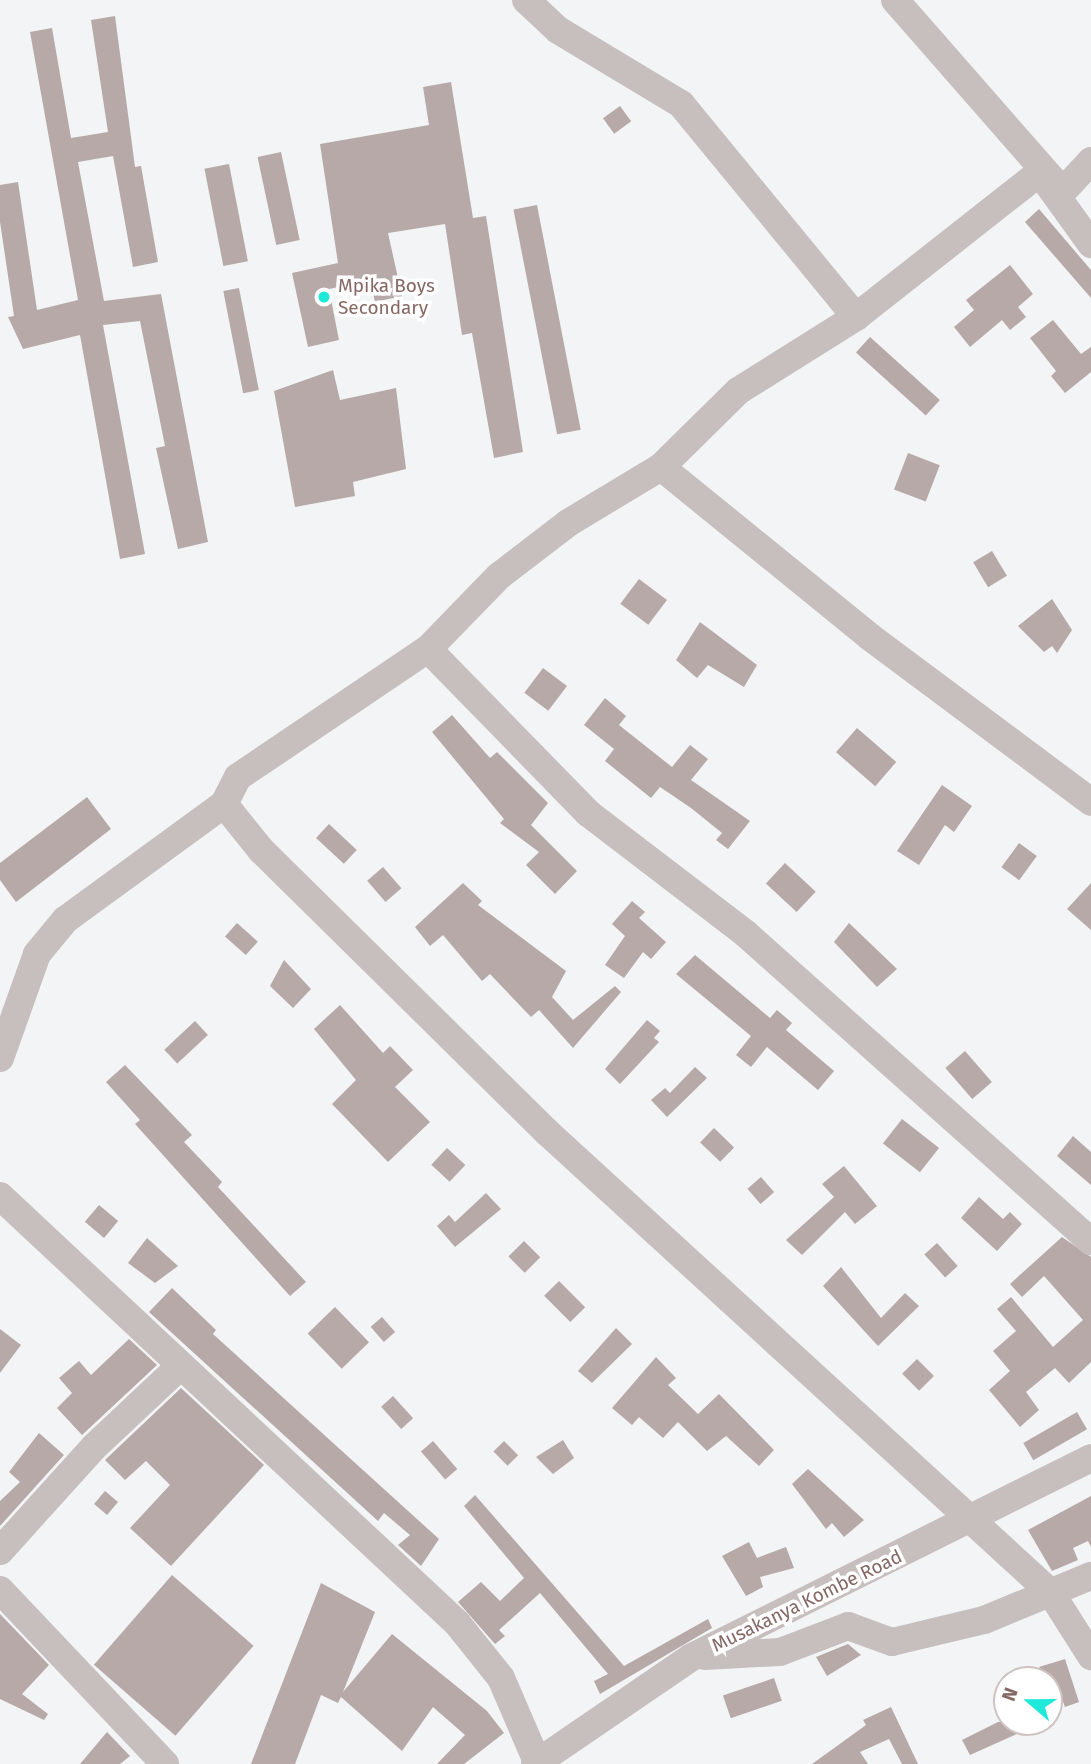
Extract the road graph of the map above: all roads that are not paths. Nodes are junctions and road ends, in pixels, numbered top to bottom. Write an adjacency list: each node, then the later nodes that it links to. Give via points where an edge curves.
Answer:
1 (526, 0): 7 (street, via 558,30 681,104)
2 (895, 0): 5 (street)
3 (1091, 161): 5 (street)
4 (1040, 173): 5 (street); 6 (street); 7 (street)
5 (1063, 191)
6 (1091, 244)
7 (856, 317): 8 (street, via 738,391)
8 (661, 467): 9 (street, via 548,538 499,576); 10 (street, via 870,637)
9 (428, 649): 11 (street, via 237,777); 16 (street, via 588,813 746,934)
10 (1091, 802)
11 (224, 804): 13 (street, via 65,920 37,954); 19 (street, via 261,850 548,1133)
12 (0, 997): 13 (street)
13 (14, 1022): 14 (street)
14 (0, 1058)
15 (0, 1196): 17 (street)
16 (1091, 1241)
17 (177, 1368): 20 (street, via 94,1447); 27 (street, via 266,1438 457,1623 501,1678)
18 (1091, 1458): 19 (street, Musakanya Kombe Road)
19 (970, 1524): 23 (street); 25 (street, Musakanya Kombe Road)
20 (0, 1551)
21 (1091, 1576): 23 (street)
22 (0, 1590): 26 (street)
23 (1051, 1593): 24 (street); 25 (street, via 984,1620 892,1643 848,1626 780,1652)
24 (1091, 1656)
25 (692, 1657): 27 (street, Musakanya Kombe Road)
26 (165, 1764)
27 (536, 1764)

